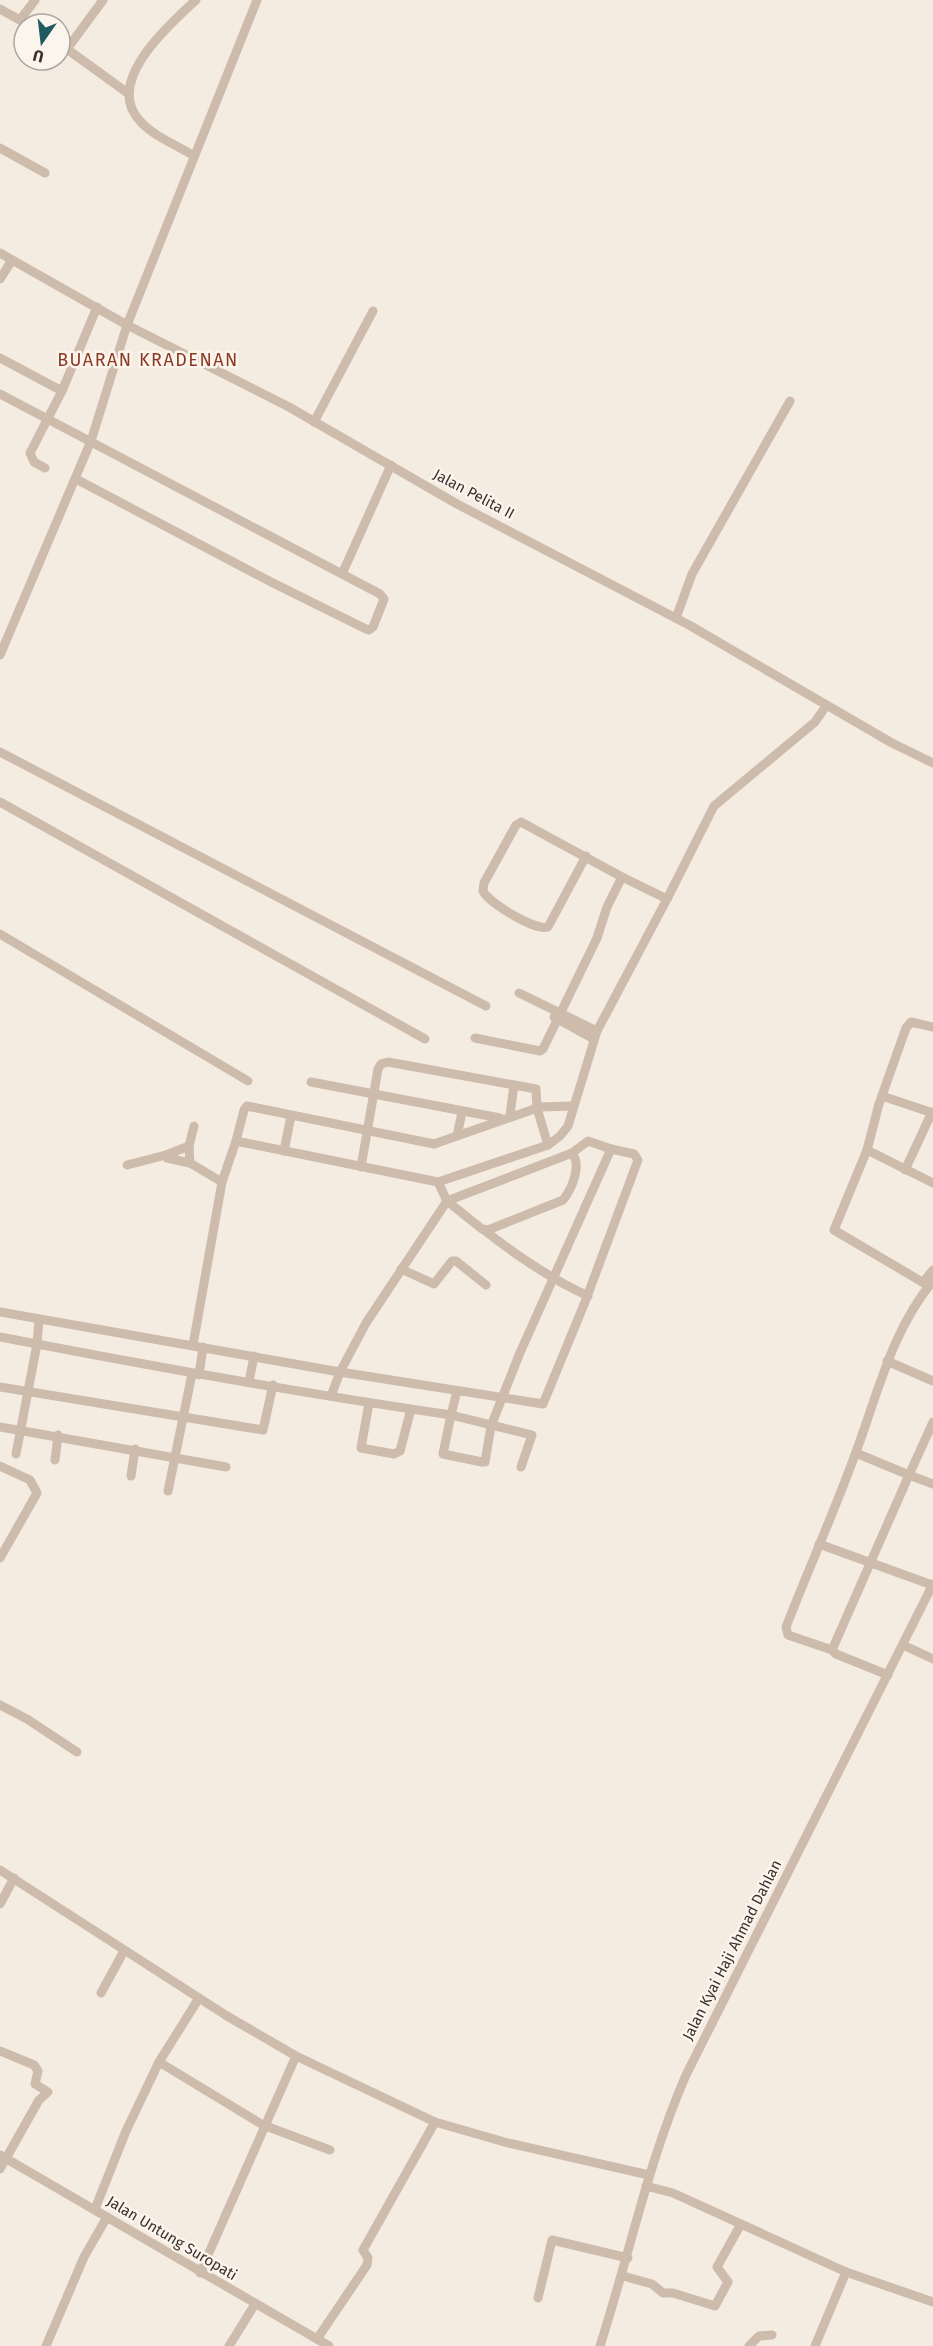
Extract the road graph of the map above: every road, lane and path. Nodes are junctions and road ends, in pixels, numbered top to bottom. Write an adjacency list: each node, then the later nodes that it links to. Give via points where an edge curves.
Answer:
1 (104, 0): 4 (street)
2 (196, 0): 6 (street, via 141,56)
3 (257, 0): 8 (street)
4 (72, 37)
5 (72, 53): 6 (street)
6 (129, 94): 8 (street, via 140,121)
7 (0, 148): 9 (street)
8 (195, 153): 15 (street)
9 (45, 173)
10 (0, 253): 11 (street, Jalan Pelita II)
11 (12, 260): 12 (street); 13 (street, Jalan Pelita II)
12 (0, 279)
13 (97, 307): 15 (street, Jalan Pelita II); 17 (street)
14 (373, 312): 21 (street)
15 (127, 325): 21 (street, Jalan Pelita II); 22 (street)
16 (0, 358): 17 (street)
17 (62, 391): 20 (street)
18 (0, 394): 20 (street)
19 (790, 401): 27 (street, via 692,574)
20 (47, 421): 22 (street); 24 (street, via 30,453 34,462)
21 (314, 422): 23 (street, Jalan Pelita II)
22 (91, 441): 25 (street); 26 (street)
23 (391, 465): 26 (street); 27 (street, Jalan Pelita II, via 457,504)
24 (45, 468)
25 (76, 479): 26 (street, via 272,582 372,629 383,597); 28 (street)
26 (342, 574)
27 (676, 618): 29 (street, Jalan Pelita II)
28 (0, 655)
29 (830, 708): 31 (street, Jalan Pelita II); 35 (street, via 714,806)
30 (0, 752): 38 (street)
31 (933, 762)
32 (0, 802): 43 (street)
33 (586, 856): 33 (street, via 519,823 483,891 491,902 538,927 548,927); 34 (street)
34 (622, 877): 35 (street); 39 (street)
35 (666, 899): 41 (street)
36 (0, 934): 44 (street)
37 (515, 994): 39 (street)
38 (486, 1006)
39 (560, 1016): 41 (street); 42 (street, via 542,1051)
40 (933, 1028): 48 (street, via 911,1022 908,1025)
41 (596, 1035): 49 (street)
42 (475, 1038)
43 (425, 1039)
44 (248, 1082)
45 (311, 1082): 47 (street)
46 (514, 1084): 47 (street, via 388,1062 378,1069); 50 (street, via 536,1089); 54 (street)
47 (372, 1094): 51 (street); 56 (street)
48 (882, 1096): 52 (street); 62 (street)
49 (573, 1106): 50 (street); 59 (street, via 568,1126)
50 (537, 1108): 54 (street); 59 (street)
51 (462, 1112): 54 (street); 57 (street)
52 (933, 1112): 69 (street)
53 (291, 1116): 56 (street); 58 (street, via 247,1106); 63 (street)
54 (505, 1117): 57 (street)
55 (194, 1126): 60 (street)
56 (368, 1131): 57 (street, via 434,1144); 68 (street)
57 (457, 1136)
58 (236, 1141): 63 (street); 70 (street)
59 (548, 1145): 72 (street)
60 (189, 1146): 65 (street); 66 (street)
61 (611, 1149): 64 (street, via 588,1141); 76 (street); 79 (street, via 639,1158)
62 (867, 1150): 69 (street); 77 (street, via 834,1232)
63 (284, 1151): 68 (street)
64 (572, 1153): 72 (street); 73 (street, via 576,1171 563,1200)
65 (166, 1155): 66 (street, via 168,1159); 67 (street)
66 (190, 1163): 70 (street)
67 (127, 1165)
68 (361, 1167): 72 (street)
69 (905, 1170): 71 (street)
70 (222, 1182): 84 (street)
71 (933, 1183)
72 (442, 1192): 73 (street); 74 (street)
73 (484, 1230): 76 (street)
74 (401, 1269): 78 (street, via 434,1284 456,1261); 88 (street)
75 (933, 1270): 77 (street)
76 (553, 1280): 79 (street); 97 (street)
77 (929, 1282): 87 (street)
78 (486, 1285)
79 (588, 1296): 97 (street, via 546,1402)
80 (0, 1312): 81 (street)
81 (39, 1319): 83 (street); 84 (street)
82 (0, 1337): 83 (street)
83 (37, 1344): 89 (street); 94 (street)
84 (193, 1345): 85 (street)
85 (203, 1347): 86 (street); 89 (street)
86 (254, 1356): 88 (street); 91 (street)
87 (887, 1360): 90 (street); 108 (street)
88 (340, 1372): 95 (street); 96 (street)
89 (196, 1375): 91 (street); 101 (street)
90 (933, 1381)
91 (249, 1382): 92 (street)
92 (273, 1385): 96 (street); 101 (street, via 263,1430)
93 (0, 1387): 94 (street)
94 (28, 1391): 101 (street); 105 (street)
95 (456, 1391): 97 (street); 100 (street)
96 (331, 1395): 98 (street)
97 (501, 1399): 103 (street)
98 (369, 1403): 99 (street); 99 (street, via 361,1448 394,1454 400,1451)
99 (411, 1409): 100 (street)
100 (451, 1415): 103 (street); 103 (street, via 442,1452 446,1456 485,1462)
101 (183, 1417): 110 (street)
102 (933, 1422): 115 (street)
103 (491, 1426): 114 (street, via 532,1436)
104 (0, 1427): 105 (street)
105 (20, 1428): 106 (street); 109 (street)
106 (58, 1436): 107 (street); 111 (street)
107 (135, 1449): 110 (street); 116 (street)
108 (856, 1453): 115 (street); 119 (street)
109 (16, 1454)
110 (175, 1456): 113 (street); 118 (street)
111 (55, 1460)
112 (0, 1466): 120 (street, via 30,1480 37,1493)
113 (226, 1467)
114 (521, 1467)
115 (909, 1475): 117 (street); 121 (street)
116 (131, 1476)
117 (933, 1484)
118 (168, 1491)
119 (819, 1544): 121 (street); 124 (street, via 786,1632)
120 (1, 1554)
121 (872, 1563): 122 (street); 124 (street)
122 (929, 1584): 123 (street, Jalan Kyai Haji Ahmad Dahlan)
123 (903, 1645): 125 (street); 126 (street, Jalan Kyai Haji Ahmad Dahlan)
124 (832, 1650): 126 (street)
125 (933, 1659)
126 (888, 1675): 143 (street, Jalan Kyai Haji Ahmad Dahlan, via 686,2075 664,2126)
127 (0, 1705): 128 (street)
128 (77, 1752)
129 (0, 1870): 130 (street)
130 (14, 1878): 131 (street); 132 (street)
131 (0, 1904)
132 (124, 1951): 133 (street); 134 (street)
133 (101, 1993)
134 (199, 1998): 136 (street); 137 (street)
135 (0, 2051): 141 (street, via 34,2065 38,2071 35,2084 48,2092)
136 (296, 2056): 138 (street); 139 (street)
137 (159, 2062): 139 (street); 145 (street)
138 (435, 2122): 143 (street); 156 (street, via 363,2250 368,2265)
139 (263, 2125): 140 (street); 150 (street)
140 (330, 2150)
141 (4, 2157): 142 (street); 145 (street, Jalan Untung Suropati)
142 (0, 2169)
143 (650, 2175): 144 (street, Jalan Kyai Haji Ahmad Dahlan)
144 (646, 2186): 147 (street, via 673,2193); 148 (street, Jalan Kyai Haji Ahmad Dahlan)
145 (94, 2209): 146 (street, Jalan Untung Suropati)
146 (107, 2217): 150 (street, Jalan Untung Suropati); 157 (street, via 84,2257)
147 (741, 2224): 149 (street); 151 (street, via 717,2267 728,2282 715,2306 663,2293 652,2284)
148 (628, 2258): 151 (street, Jalan Kyai Haji Ahmad Dahlan); 152 (street, via 552,2240)
149 (846, 2272): 153 (street); 162 (street)
150 (200, 2273): 154 (street, Jalan Untung Suropati)
151 (623, 2276): 160 (street, Jalan Kyai Haji Ahmad Dahlan)
152 (538, 2298)
153 (933, 2302)
154 (255, 2304): 156 (street, Jalan Untung Suropati); 158 (street)
155 (772, 2335): 161 (street, via 759,2336)
156 (317, 2339): 159 (street, Jalan Untung Suropati)
157 (46, 2346)
158 (229, 2346)
159 (329, 2346)
160 (600, 2346)
161 (749, 2346)
162 (815, 2346)

